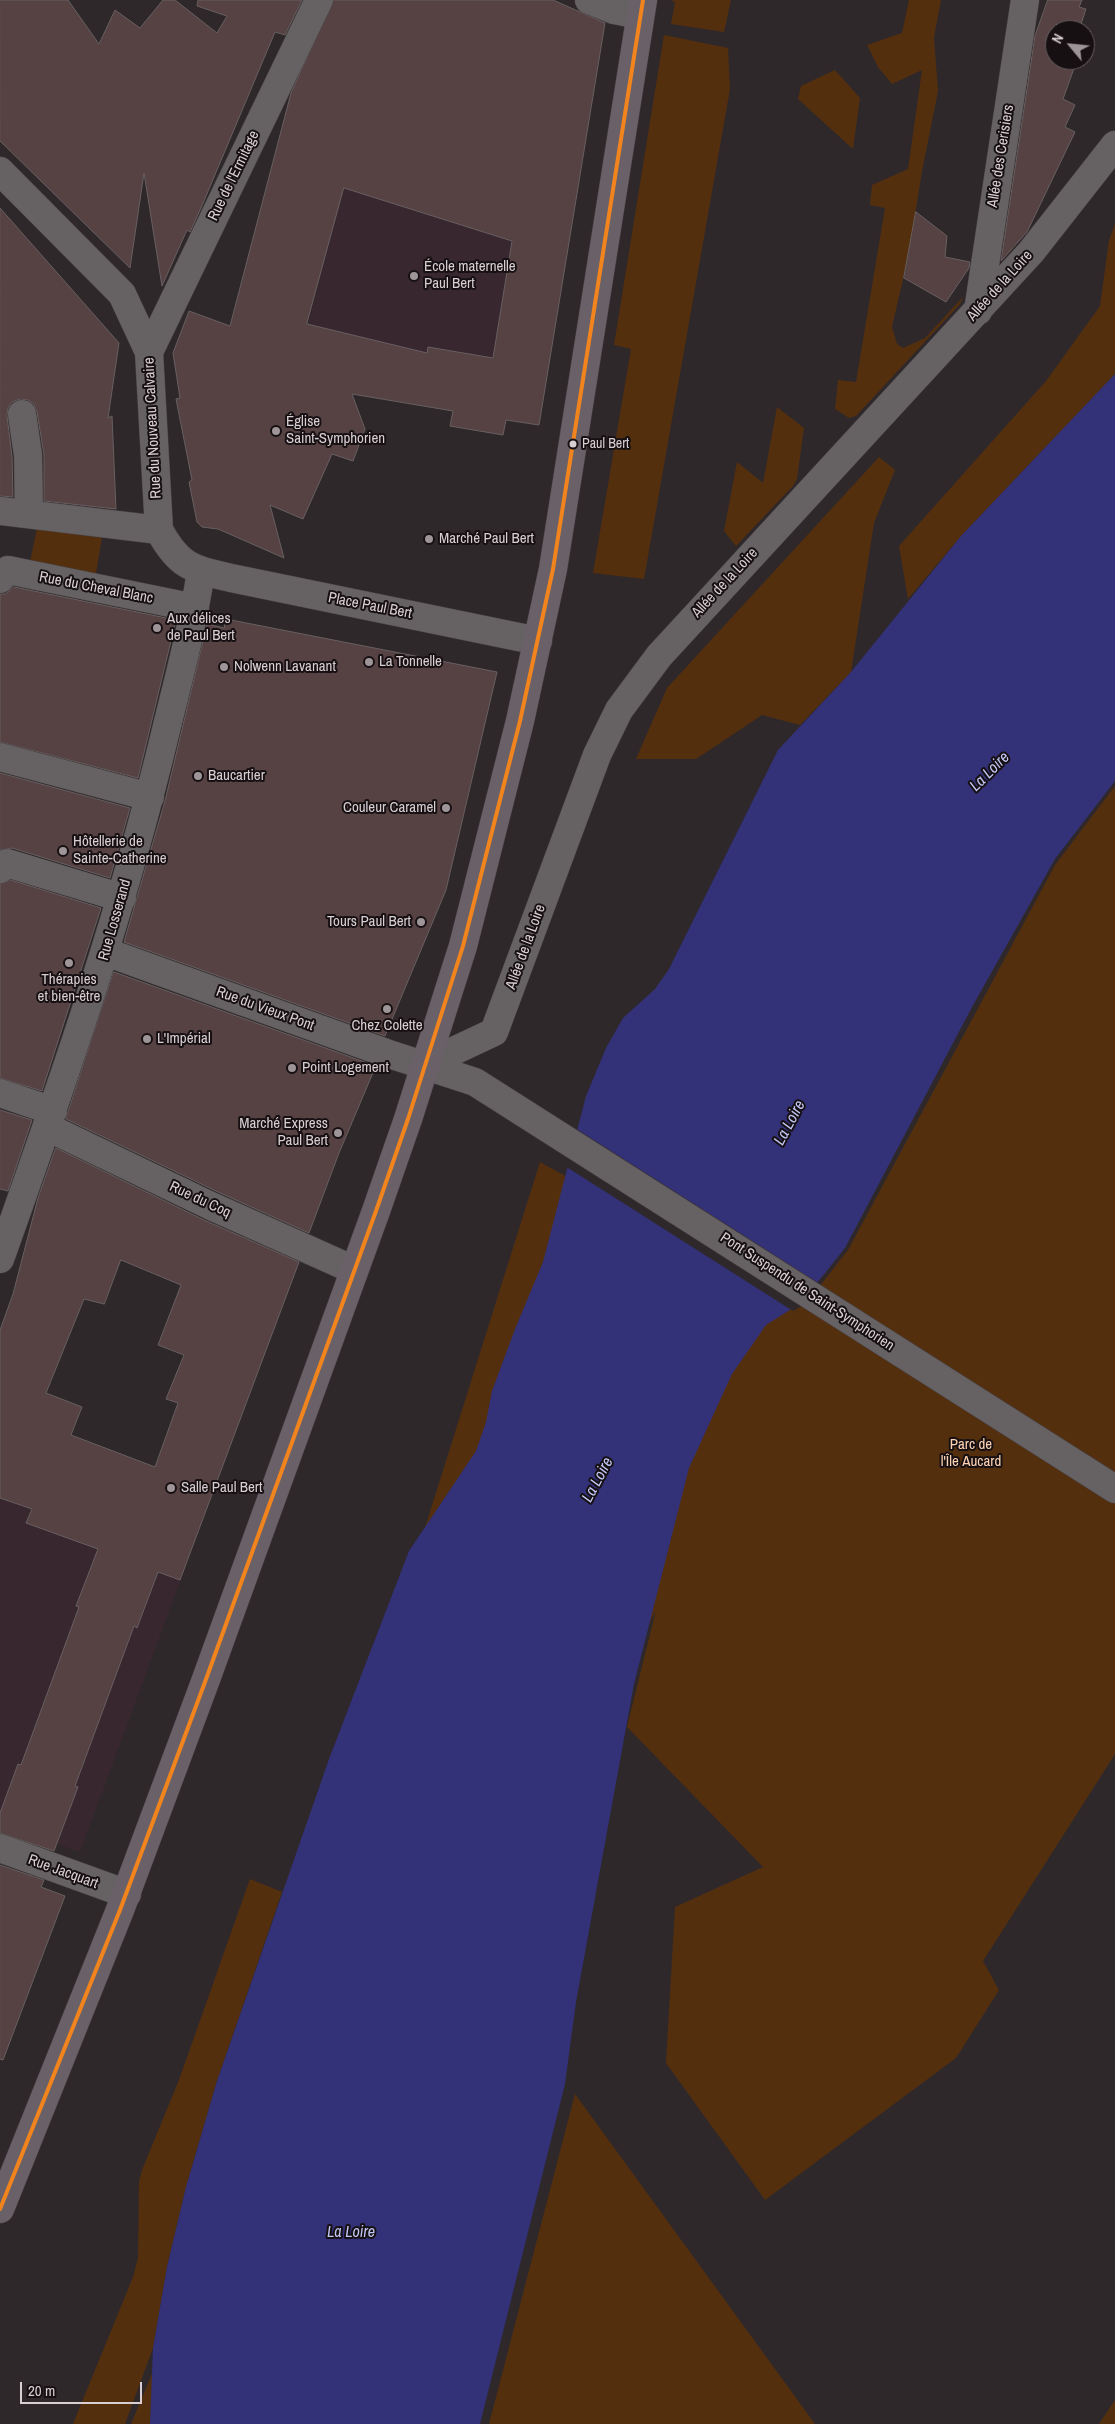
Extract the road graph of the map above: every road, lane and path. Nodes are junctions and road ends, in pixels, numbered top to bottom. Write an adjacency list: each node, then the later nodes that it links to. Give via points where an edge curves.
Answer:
1 (319, 0): 8 (street, Rue de l'Ermitage)
2 (589, 0): 4 (street, via 614,10)
3 (1025, 0): 7 (street, Allée des Cerisiers)
4 (642, 8): 16 (main road, via 555,555)
5 (1115, 144): 7 (street, Allée de la Loire, via 1031,252)
6 (0, 172): 8 (street, Rue du Nouveau Calvaire, via 122,294)
7 (978, 311): 22 (street, Allée de la Loire, via 659,656 619,710 597,755 494,1032)
8 (149, 352): 12 (street, Rue du Nouveau Calvaire)
9 (22, 414): 11 (street, via 28,456)
10 (0, 511): 11 (street)
11 (29, 514): 12 (street)
12 (159, 530): 13 (street, Rue du Nouveau Calvaire, via 168,548 182,563)
13 (201, 572): 15 (street, Rue Losserand); 16 (street, Place Paul Bert)
14 (0, 579): 15 (street, Rue du Cheval Blanc, via 8,570)
15 (195, 608): 18 (street, Rue Losserand)
16 (538, 641): 22 (main road, via 463,946)
17 (0, 757): 18 (street)
18 (150, 797): 20 (street, Rue Losserand)
19 (0, 869): 20 (street, via 7,863)
20 (122, 898): 21 (street, Rue Losserand)
21 (106, 952): 22 (street, Rue du Vieux Pont); 25 (street, Rue Losserand)
22 (424, 1065): 24 (street, Rue du Vieux Pont, via 475,1082); 27 (main road)
23 (0, 1093): 25 (street, Rue du Coq)
24 (499, 1096): 28 (street, Pont Suspendu de Saint-Symphorien)
25 (50, 1119): 26 (street, Rue Losserand); 27 (street, Rue du Coq, via 211,1206)
26 (0, 1259)
27 (354, 1270): 30 (main road)
28 (1115, 1489)
29 (0, 1848): 30 (street, Rue Jacquart)
30 (127, 1894): 31 (main road)
31 (0, 2209)

